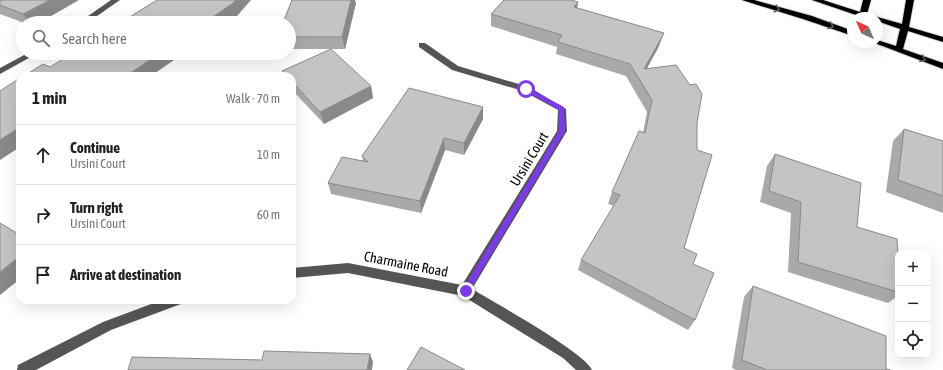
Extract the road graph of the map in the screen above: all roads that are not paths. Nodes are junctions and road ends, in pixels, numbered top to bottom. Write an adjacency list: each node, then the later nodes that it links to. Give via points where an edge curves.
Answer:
1 (116, 0): 8 (street)
2 (746, 0): 11 (main road, one-way to 11)
3 (816, 0): 6 (main road)
4 (866, 0): 7 (main road)
5 (910, 0): 10 (main road)
6 (850, 12)
7 (863, 12)
8 (92, 16)
9 (883, 21): 10 (main road)
10 (905, 28): 12 (main road); 15 (main road)
11 (847, 32)
12 (943, 40)
13 (883, 44): 15 (main road)
14 (422, 45): 20 (street, Ursini Court, via 455,68 526,89 562,109 562,131)
15 (899, 50): 17 (main road, one-way to 17)
16 (21, 60): 18 (street)
17 (943, 66)
18 (0, 71)
19 (296, 273): 20 (street, Charmaine Road, via 348,268)
20 (466, 291): 23 (street, Charmaine Road, via 567,354)
21 (166, 304): 22 (street, via 107,326)
22 (23, 370)
23 (586, 370)

